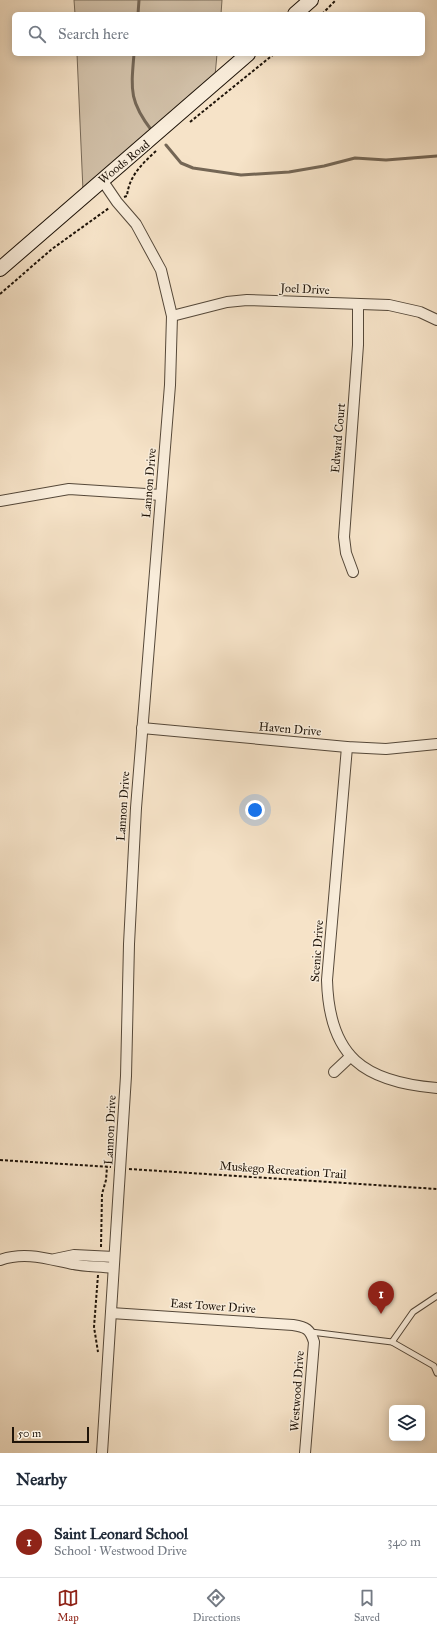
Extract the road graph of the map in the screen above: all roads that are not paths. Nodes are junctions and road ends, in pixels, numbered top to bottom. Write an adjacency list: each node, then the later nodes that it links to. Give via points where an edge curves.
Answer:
1 (311, 0): 2 (street)
2 (297, 12)
3 (246, 56): 4 (street, Woods Road)
4 (102, 180): 5 (street, Woods Road); 7 (street, Lannon Drive, via 136,224 161,270)
5 (0, 269)
6 (358, 306): 7 (street, Joel Drive, via 248,300 227,302); 8 (street, Joel Drive, via 389,305); 11 (street, Edward Court, via 358,344 344,537 346,553)
7 (172, 316): 9 (street, Lannon Drive, via 170,385)
8 (437, 320)
9 (161, 495): 10 (street, via 69,490); 12 (street, Lannon Drive)
10 (0, 501)
11 (353, 572)
12 (142, 728): 14 (street, Haven Drive); 18 (street, Lannon Drive, via 129,944 126,1076)
13 (437, 744): 14 (street, Haven Drive, via 386,749)
14 (346, 748): 15 (street, Scenic Drive, via 327,980 337,1036)
15 (350, 1057): 16 (street); 17 (street, Scenic Drive, via 365,1068 399,1083)
16 (334, 1072)
17 (437, 1088)
18 (114, 1257): 19 (street, via 74,1255); 21 (street, Lannon Drive)
19 (55, 1259): 20 (street, via 28,1255); 21 (street, via 74,1264)
20 (0, 1260)
21 (113, 1268): 23 (street, Lannon Drive)
22 (437, 1296): 25 (lane, via 413,1312)
23 (111, 1313): 24 (street, East Tower Drive, via 293,1325); 27 (street, Lannon Drive)
24 (311, 1332): 25 (lane); 28 (street, Westwood Drive, via 314,1342)
25 (392, 1342): 26 (lane, via 434,1366)
26 (437, 1373)
27 (102, 1453)
28 (305, 1453)

